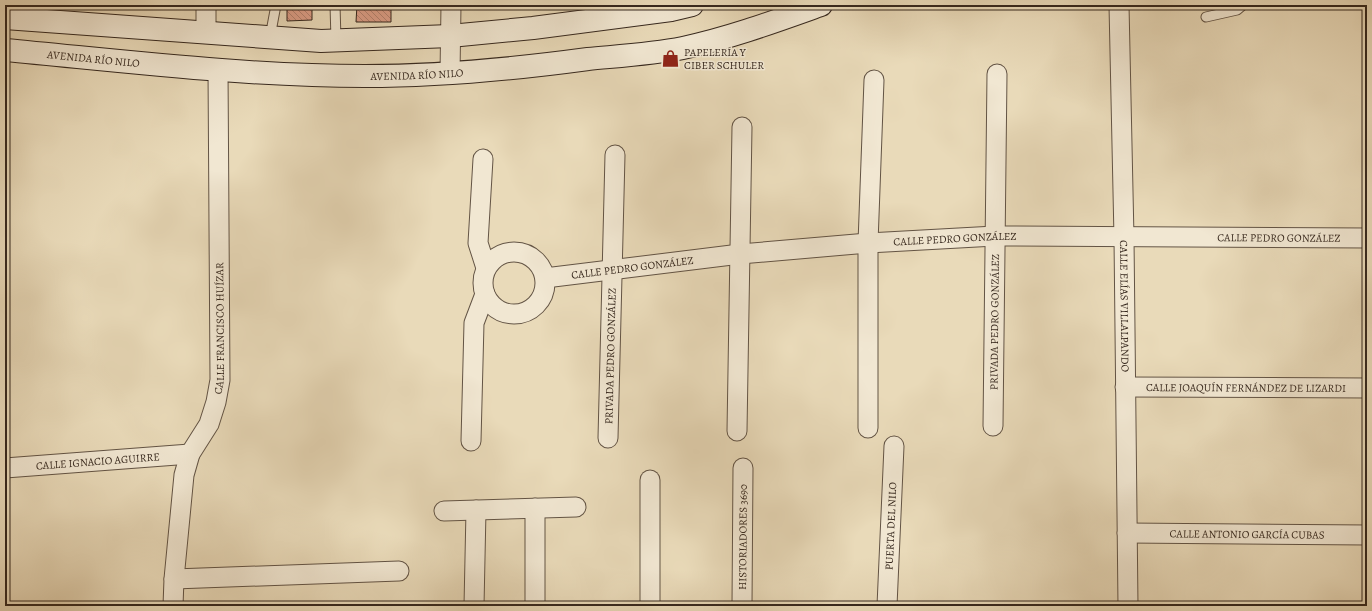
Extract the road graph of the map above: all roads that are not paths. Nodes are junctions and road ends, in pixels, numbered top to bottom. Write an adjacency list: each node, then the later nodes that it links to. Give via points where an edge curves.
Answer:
1 (206, 5): 11 (street)
2 (276, 5): 13 (lane)
3 (335, 5): 14 (lane)
4 (451, 5): 12 (street)
5 (692, 5): 12 (main road, via 533,28)
6 (821, 5): 17 (main road, AVENIDA RÍO NILO, via 743,33 681,48)
7 (1119, 5): 24 (street, CALLE ELÍAS VILLALPANDO)
8 (1243, 5): 9 (lane, via 1237,10)
9 (1206, 17)
10 (5, 18): 11 (main road)
11 (206, 33): 13 (main road)
12 (450, 36): 14 (main road); 17 (street)
13 (270, 37): 14 (main road)
14 (336, 40)
15 (5, 50): 16 (main road, AVENIDA RÍO NILO)
16 (218, 69): 17 (main road, AVENIDA RÍO NILO, via 310,75); 40 (street, CALLE FRANCISCO HUÍZAR, via 220,380 209,424)
17 (450, 74)
18 (997, 74): 23 (street, PRIVADA PEDRO GONZÁLEZ)
19 (874, 80): 26 (street)
20 (742, 127): 27 (street)
21 (615, 155): 29 (street, PRIVADA PEDRO GONZÁLEZ)
22 (483, 159): 28 (street, via 478,243)
23 (995, 236): 24 (street, CALLE PEDRO GONZÁLEZ); 26 (street, CALLE PEDRO GONZÁLEZ); 34 (street, PRIVADA PEDRO GONZÁLEZ)
24 (1124, 238): 25 (street, CALLE PEDRO GONZÁLEZ); 32 (street, CALLE ELÍAS VILLALPANDO)
25 (1367, 238)
26 (868, 244): 27 (street, CALLE PEDRO GONZÁLEZ); 35 (street)
27 (740, 254): 29 (street, CALLE PEDRO GONZÁLEZ); 36 (street)
28 (486, 268): 30 (street, via 497,257 512,252 527,254 539,264); 31 (street, via 483,281)
29 (612, 270): 30 (street, CALLE PEDRO GONZÁLEZ); 37 (street, PRIVADA PEDRO GONZÁLEZ)
30 (545, 278): 31 (street, via 544,293 535,305 522,313 507,313 494,306)
31 (485, 294): 38 (street, via 474,323)
32 (1125, 387): 33 (street, CALLE JOAQUÍN FERNÁNDEZ DE LIZARDI); 48 (street, CALLE ELÍAS VILLALPANDO)
33 (1367, 388)
34 (993, 426)
35 (868, 428)
36 (737, 431)
37 (608, 438)
38 (471, 441)
39 (894, 446): 57 (street, PUERTA DEL NILO)
40 (190, 454): 41 (street, CALLE IGNACIO AGUIRRE); 51 (street, CALLE FRANCISCO HUÍZAR, via 184,475)
41 (5, 468)
42 (743, 468): 56 (street, HISTORIADORES 3690)
43 (650, 480): 55 (street)
44 (576, 507): 45 (street)
45 (535, 508): 47 (street); 54 (street)
46 (444, 510): 47 (street)
47 (476, 510): 53 (street)
48 (1127, 533): 49 (street, CALLE ANTONIO GARCÍA CUBAS); 58 (street, CALLE ELÍAS VILLALPANDO)
49 (1367, 535)
50 (399, 571): 51 (street)
51 (174, 579): 52 (street, CALLE FRANCISCO HUÍZAR)
52 (173, 606)
53 (474, 606)
54 (535, 606)
55 (650, 606)
56 (742, 606)
57 (887, 606)
58 (1128, 606)

